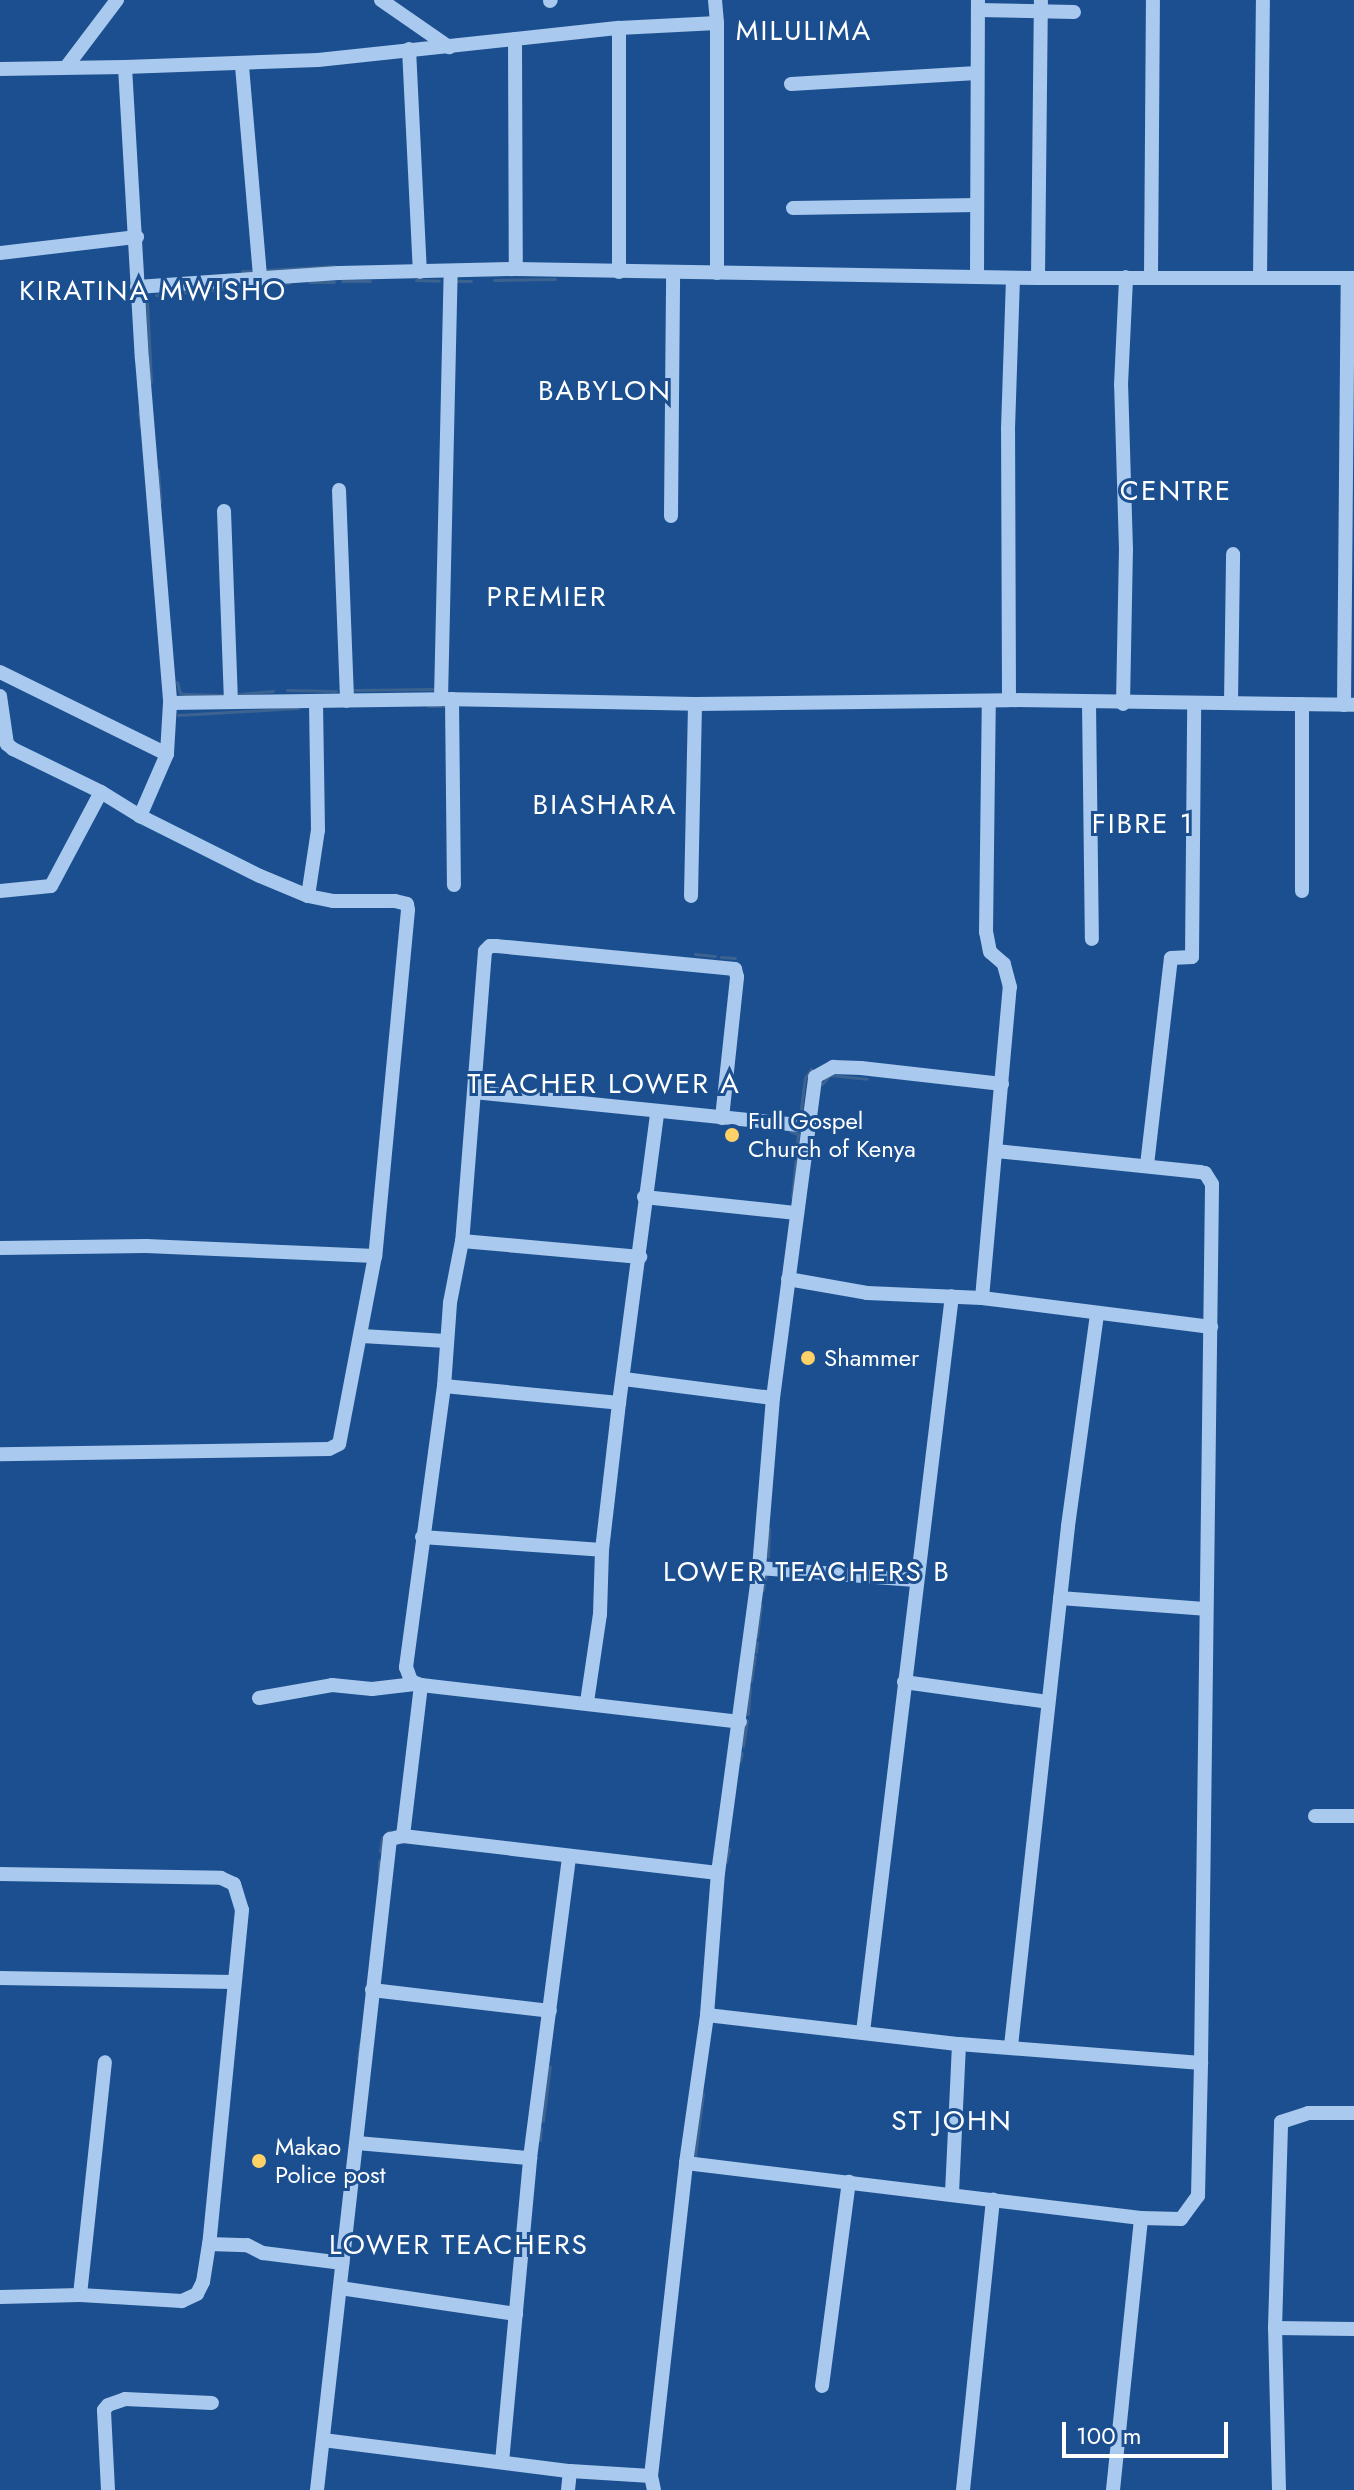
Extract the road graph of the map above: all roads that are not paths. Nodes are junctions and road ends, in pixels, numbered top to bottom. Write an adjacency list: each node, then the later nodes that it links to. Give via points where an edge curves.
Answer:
1 (117, 0): 14 (street)
2 (381, 0): 12 (street)
3 (715, 0): 9 (street)
4 (1153, 0): 33 (street)
5 (1263, 0): 36 (street)
6 (978, 5): 7 (street); 18 (street)
7 (1041, 5): 8 (street); 35 (street)
8 (1074, 12)
9 (717, 23): 10 (street); 29 (street)
10 (619, 28): 11 (street); 27 (street)
11 (515, 39): 12 (street); 24 (street)
12 (449, 47): 13 (street)
13 (409, 49): 15 (street); 25 (street)
14 (67, 66): 16 (street); 17 (street)
15 (242, 66): 16 (street); 30 (street)
16 (125, 67): 22 (street)
17 (0, 69)
18 (977, 73): 19 (street); 20 (street)
19 (791, 84)
20 (977, 205): 21 (street); 31 (street)
21 (793, 208)
22 (137, 237): 23 (street); 38 (street)
23 (0, 253)
24 (516, 269): 26 (street); 27 (street)
25 (420, 272): 26 (street); 30 (street)
26 (451, 272): 45 (street)
27 (619, 272): 28 (street)
28 (673, 273): 29 (street); 41 (street)
29 (717, 273): 31 (street)
30 (260, 277): 38 (street)
31 (977, 277): 34 (street)
32 (1126, 277): 33 (street); 35 (street); 56 (street, via 1121,385)
33 (1151, 277): 36 (street)
34 (1013, 278): 35 (street); 46 (street)
35 (1038, 278)
36 (1260, 278): 37 (street)
37 (1351, 278): 58 (street)
38 (137, 287): 51 (street)
39 (339, 490): 48 (street)
40 (224, 511): 50 (street)
41 (671, 516)
42 (1233, 554): 54 (street)
43 (0, 672): 59 (street)
44 (0, 696): 60 (street, via 7,744)
45 (447, 699): 48 (street); 55 (street); 62 (street)
46 (1009, 700): 49 (street); 52 (street)
47 (316, 701): 48 (street); 50 (street); 65 (street, via 318,830)
48 (347, 701)
49 (989, 701): 55 (street); 68 (street, via 986,932 990,952 1009,974)
50 (231, 702): 51 (street)
51 (170, 703): 59 (street)
52 (1089, 703): 56 (street); 67 (street)
53 (1194, 703): 54 (street); 56 (street); 74 (street, via 1192,957 1171,958)
54 (1231, 703): 57 (street)
55 (695, 704): 66 (street)
56 (1123, 704)
57 (1302, 704): 58 (street); 64 (street)
58 (1349, 705)
59 (167, 754): 61 (street)
60 (101, 792): 61 (street); 63 (street, via 51,886)
61 (140, 816): 65 (street)
62 (454, 885)
63 (0, 891)
64 (1302, 891)
65 (308, 896): 79 (street, via 407,904)
66 (691, 896)
67 (1092, 939)
68 (1002, 1084): 72 (street, via 833,1067 815,1077); 73 (street)
69 (474, 1092): 70 (street); 71 (street, via 485,951 490,946 715,965 735,969 737,977); 77 (street)
70 (657, 1113): 71 (street); 75 (street)
71 (722, 1118): 72 (street)
72 (806, 1126): 76 (street)
73 (996, 1151): 74 (street); 83 (street)
74 (1147, 1165): 85 (street, via 1210,1178)
75 (644, 1197): 76 (street); 80 (street)
76 (797, 1213): 81 (street)
77 (462, 1241): 80 (street); 87 (street)
78 (0, 1248): 79 (street, via 146,1246)
79 (375, 1256): 86 (street)
80 (640, 1257): 88 (street)
81 (788, 1279): 82 (street, via 867,1293); 90 (street)
82 (952, 1296): 83 (street); 96 (street)
83 (982, 1298): 84 (street)
84 (1097, 1314): 85 (street); 97 (street)
85 (1211, 1327): 98 (street)
86 (362, 1336): 87 (street); 92 (street, via 335,1448)
87 (446, 1341): 89 (street)
88 (624, 1379): 90 (street); 91 (street)
89 (444, 1386): 91 (street); 93 (street)
90 (773, 1398): 95 (street)
91 (619, 1403): 94 (street)
92 (0, 1454)
93 (422, 1537): 94 (street); 100 (street, via 406,1667)
94 (602, 1550): 102 (street, via 600,1614)
95 (759, 1568): 96 (street); 104 (street)
96 (915, 1580): 99 (street)
97 (1060, 1598): 98 (street); 103 (street)
98 (1205, 1609): 120 (street)
99 (904, 1682): 103 (street); 116 (street)
100 (418, 1685): 101 (street, via 332,1685); 102 (street); 107 (street)
101 (259, 1698)
102 (587, 1702): 104 (street)
103 (1048, 1702): 118 (street)
104 (740, 1722): 109 (street)
105 (1315, 1816): 106 (street)
106 (1354, 1816)
107 (403, 1836): 108 (street); 113 (street, via 387,1845)
108 (569, 1858): 109 (street); 114 (street)
109 (718, 1873): 115 (street)
110 (0, 1874): 112 (street, via 221,1878 234,1884 242,1910)
111 (0, 1978): 112 (street)
112 (233, 1982): 129 (street)
113 (372, 1990): 114 (street); 122 (street)
114 (550, 2011): 123 (street)
115 (707, 2015): 116 (street); 124 (street)
116 (863, 2032): 117 (street)
117 (959, 2044): 118 (street); 126 (street)
118 (1011, 2046): 120 (street)
119 (105, 2062): 132 (street)
120 (1201, 2063): 128 (street, via 1198,2196 1181,2219)
121 (1354, 2113): 135 (street, via 1308,2113 1281,2122)
122 (357, 2143): 123 (street); 130 (street)
123 (530, 2158): 134 (street)
124 (686, 2163): 125 (street); 142 (street)
125 (849, 2182): 126 (street); 137 (street)
126 (952, 2193): 127 (street)
127 (993, 2200): 128 (street); 146 (street)
128 (1141, 2218): 147 (street)
129 (209, 2244): 130 (street, via 247,2245 263,2253); 132 (street, via 203,2282 197,2294 182,2301)
130 (342, 2263): 131 (street)
131 (340, 2288): 134 (street); 139 (street)
132 (80, 2295): 133 (street)
133 (0, 2297)
134 (516, 2314): 140 (street)
135 (1275, 2328): 136 (street); 148 (street)
136 (1354, 2329)
137 (822, 2386)
138 (212, 2403): 143 (street, via 125,2399 108,2405)
139 (323, 2440): 140 (street); 144 (street)
140 (502, 2462): 141 (street)
141 (570, 2471): 142 (street); 145 (street)
142 (652, 2483)
143 (108, 2490)
144 (317, 2490)
145 (568, 2490)
146 (963, 2490)
147 (1113, 2490)
148 (1279, 2490)

